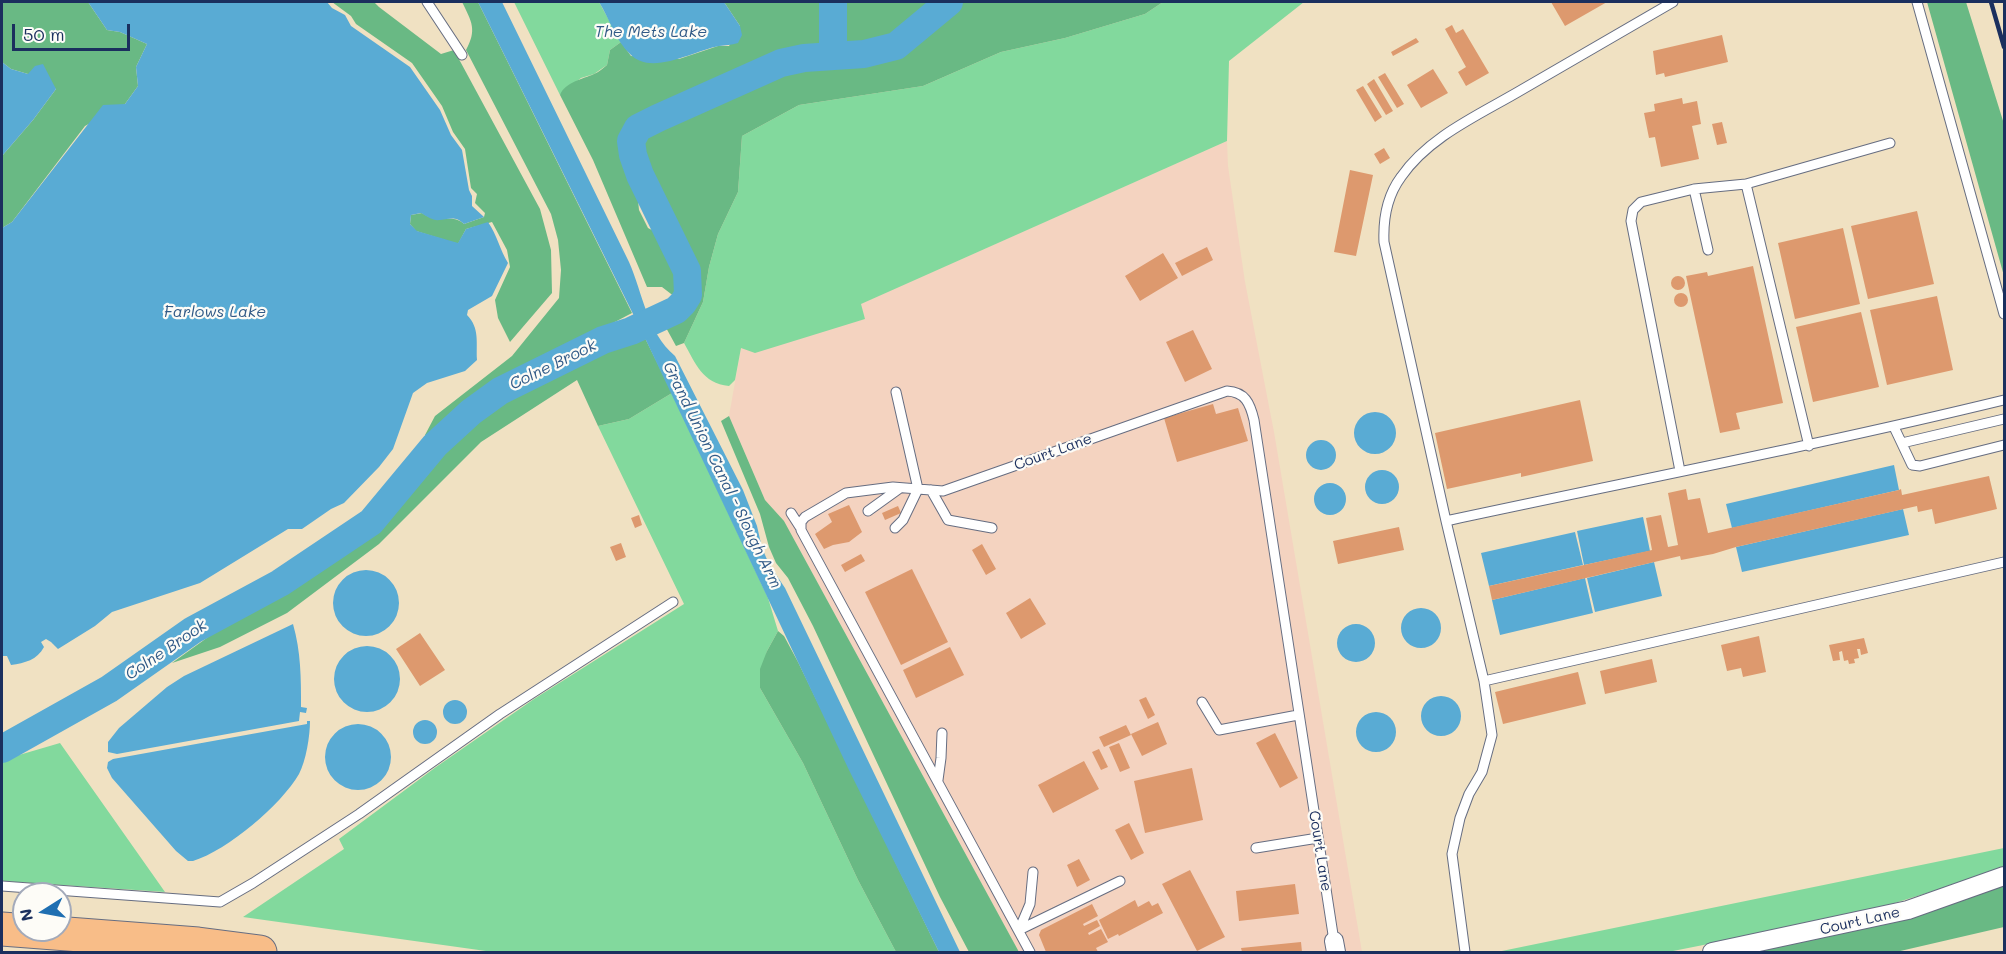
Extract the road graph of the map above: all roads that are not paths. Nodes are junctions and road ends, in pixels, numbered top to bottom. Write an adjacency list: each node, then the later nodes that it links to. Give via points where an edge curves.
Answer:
1 (427, 2): 4 (lane)
2 (1673, 2): 23 (lane, via 1452,131 1412,164 1390,196 1384,242)
3 (1917, 2): 9 (lane)
4 (462, 55)
5 (1890, 143): 6 (lane)
6 (1746, 184): 7 (lane); 15 (lane)
7 (1694, 189): 8 (lane); 17 (lane, via 1641,202 1633,210 1631,221)
8 (1708, 250)
9 (2004, 314)
10 (896, 392): 19 (lane)
11 (2004, 400): 13 (lane)
12 (2004, 419): 14 (lane)
13 (1894, 427): 14 (lane); 15 (lane)
14 (1902, 443): 16 (lane, via 1912,465 1920,466)
15 (1809, 446): 17 (lane)
16 (2004, 446)
17 (1680, 471): 23 (lane)
18 (900, 488): 19 (lane, Court Lane); 21 (lane); 24 (lane, Court Lane, via 846,493 805,517)
19 (918, 489): 20 (lane, Court Lane); 25 (lane)
20 (931, 490): 26 (lane, via 948,520); 31 (lane, Court Lane, via 943,491 1227,390 1238,393 1248,401 1254,420)
21 (868, 512)
22 (791, 513): 24 (lane)
23 (1446, 521): 29 (lane)
24 (801, 527): 33 (lane)
25 (895, 528)
26 (992, 528)
27 (2004, 562): 29 (lane)
28 (673, 602): 39 (lane, via 500,714 359,814 220,902)
29 (1484, 681): 45 (lane, via 1492,735 1482,772 1460,818 1452,854)
30 (1202, 702): 31 (lane, via 1219,730)
31 (1298, 715): 34 (lane, Court Lane)
32 (942, 733): 33 (lane)
33 (938, 780): 41 (lane)
34 (1318, 838): 35 (lane); 42 (lane, Court Lane)
35 (1256, 849)
36 (1033, 872): 41 (lane, via 1030,904)
37 (2004, 876): 46 (street, Court Lane, via 1908,910)
38 (1120, 881): 41 (lane)
39 (2, 886)
40 (2, 929): 43 (highway)
41 (1019, 930): 44 (lane)
42 (1335, 947)
43 (260, 952)
44 (1030, 952)
45 (1465, 952)
46 (1712, 952)

